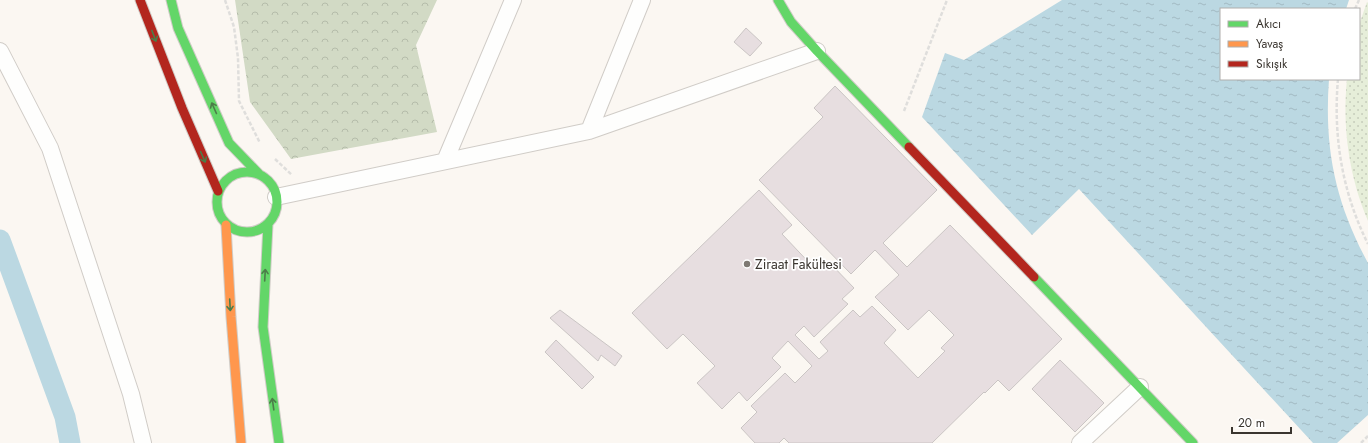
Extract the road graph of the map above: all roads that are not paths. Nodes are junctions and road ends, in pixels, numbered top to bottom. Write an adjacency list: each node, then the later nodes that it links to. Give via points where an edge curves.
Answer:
1 (140, 0): 11 (street, one-way to 11)
2 (171, 0): 10 (street, one-way to 2, via 229,143 178,28)
3 (512, 0): 9 (street)
4 (642, 0): 8 (street)
5 (778, 0): 7 (street, via 791,22)
6 (0, 51): 16 (street, via 50,148 132,394)
7 (817, 51): 8 (street); 15 (street)
8 (589, 131): 9 (street)
9 (445, 162): 12 (street)
10 (259, 174): 11 (street, via 235,174 225,181); 12 (street, via 269,182 276,192)
11 (218, 191): 14 (street, via 216,203 219,215)
12 (276, 197): 13 (street, via 277,205)
13 (268, 224): 14 (street, via 248,233); 18 (street, one-way to 13, via 263,327)
14 (226, 225): 17 (street, one-way to 17)
15 (1140, 387): 19 (street); 20 (street)
16 (143, 443)
17 (241, 443)
18 (279, 443)
19 (1080, 443)
20 (1193, 443)

